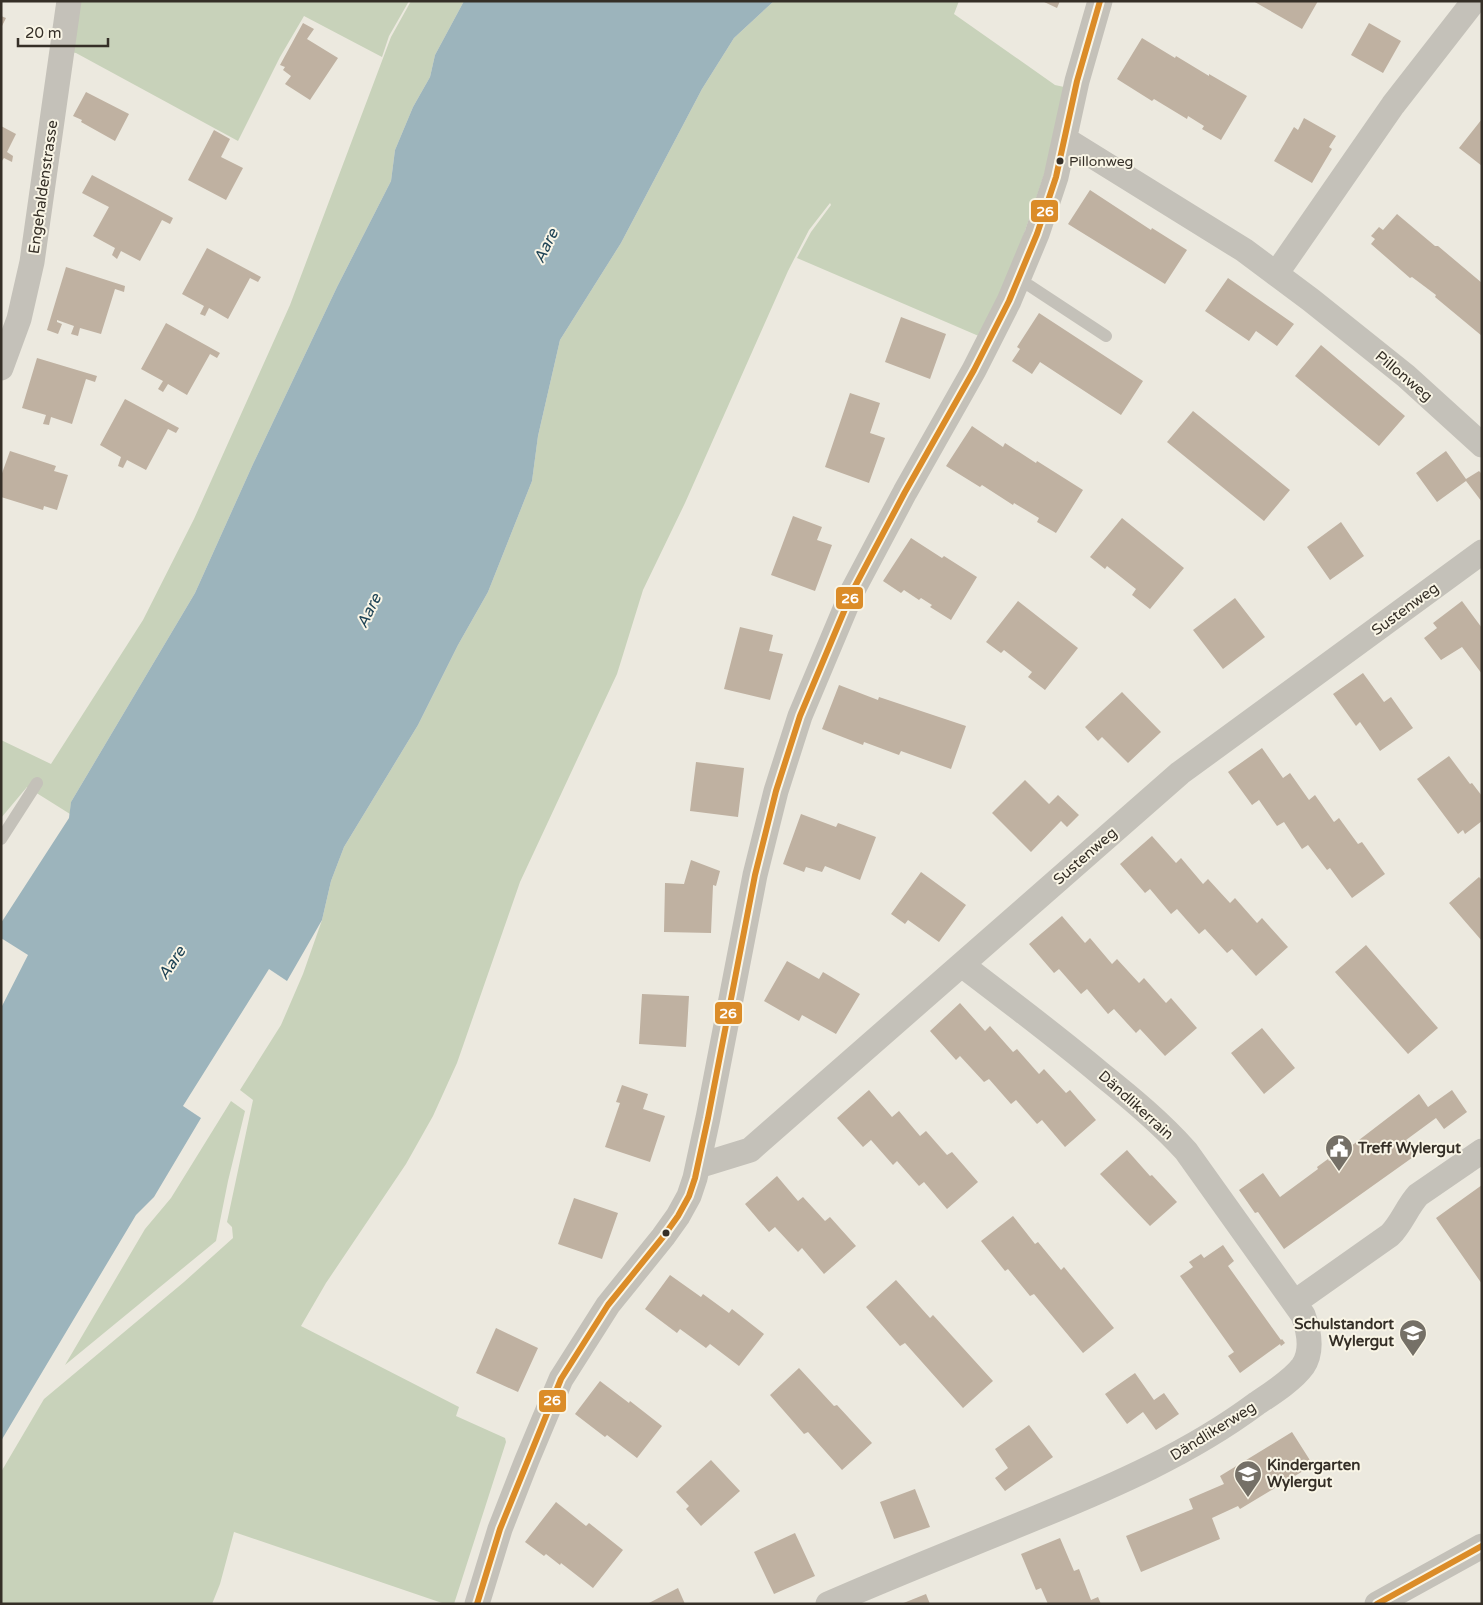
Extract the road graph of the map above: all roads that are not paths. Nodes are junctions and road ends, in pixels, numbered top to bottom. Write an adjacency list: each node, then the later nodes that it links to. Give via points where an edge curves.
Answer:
1 (69, 1): 8 (street, Engehaldenstrasse, via 32,262 19,319)
2 (1100, 1): 4 (street, via 1077,81)
3 (1474, 1): 5 (street, via 1393,105)
4 (1065, 139): 5 (street, Pillonweg, via 1244,250); 6 (street, via 1053,186)
5 (1276, 274): 9 (street, Pillonweg, via 1406,376)
6 (1017, 282): 7 (lane, via 1030,286); 15 (street, via 974,370 853,590 800,716 776,791 755,875)
7 (1106, 336)
8 (1, 368)
9 (1482, 445)
10 (1482, 552): 13 (street, Sustenweg, via 1180,773)
11 (37, 783): 12 (lane)
12 (1, 839)
13 (962, 965): 15 (street, Sustenweg, via 750,1150); 16 (street, Dändlikerrain, via 1158,1121 1186,1151)
14 (1482, 1152): 16 (street, via 1418,1195 1390,1235)
15 (698, 1166): 18 (street, via 689,1196 678,1216 608,1305 562,1379 500,1529)
16 (1295, 1302): 19 (street, Dändlikerweg, via 1304,1315 1308,1332 1304,1364 1245,1413 1156,1465)
17 (1482, 1546): 20 (street)
18 (477, 1604)
19 (828, 1604)
20 (1377, 1604)

